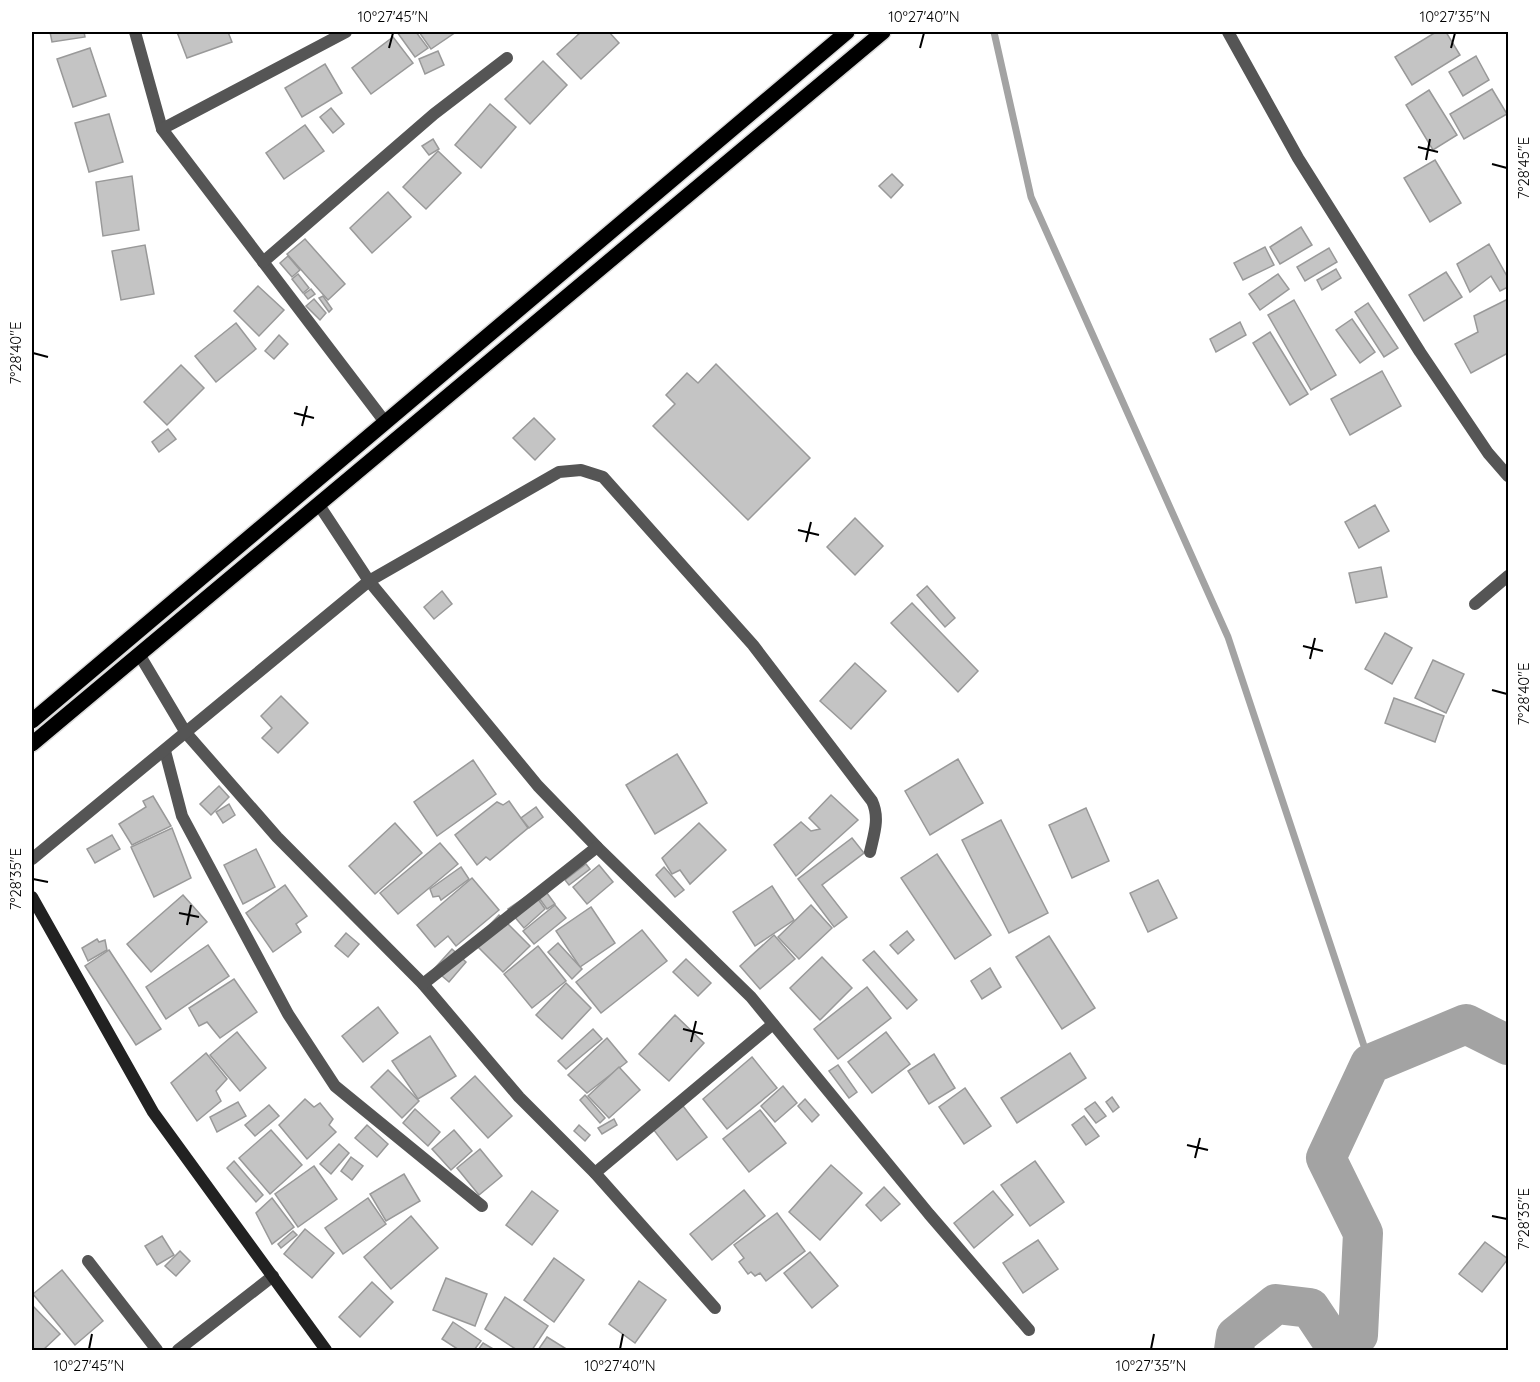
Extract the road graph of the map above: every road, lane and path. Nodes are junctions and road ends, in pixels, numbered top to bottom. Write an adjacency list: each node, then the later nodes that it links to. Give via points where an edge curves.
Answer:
1 (135, 32): 7 (street)
2 (346, 32): 7 (street)
3 (848, 32): 9 (main road)
4 (883, 32): 11 (main road)
5 (1228, 32): 10 (street, via 1298,158 1414,342 1488,453)
6 (507, 58): 8 (street, via 434,114)
7 (162, 129): 8 (street)
8 (263, 262): 9 (street)
9 (385, 422): 16 (main road)
10 (1509, 476)
11 (319, 505): 13 (street); 15 (main road)
12 (1509, 576): 14 (street)
13 (369, 581): 17 (street); 20 (street, via 538,786); 21 (street, via 558,472 581,470 603,477 753,645 872,801 877,811)
14 (1474, 604)
15 (140, 654): 17 (street); 18 (main road)
16 (32, 720)
17 (186, 733): 19 (street); 24 (street, via 277,837)
18 (32, 744)
19 (165, 751): 22 (street); 27 (street, via 182,816 288,1014 335,1086)
20 (597, 848): 24 (street); 25 (street, via 751,997)
21 (870, 852)
22 (32, 859)
23 (32, 897): 29 (street, via 153,1112)
24 (423, 984): 26 (street, via 519,1097)
25 (773, 1024): 26 (street); 31 (street)
26 (595, 1173): 30 (street)
27 (482, 1206)
28 (88, 1261): 32 (street)
29 (273, 1276): 33 (street); 34 (street)
30 (715, 1308)
31 (1029, 1330)
32 (157, 1350)
33 (178, 1350)
34 (326, 1350)

